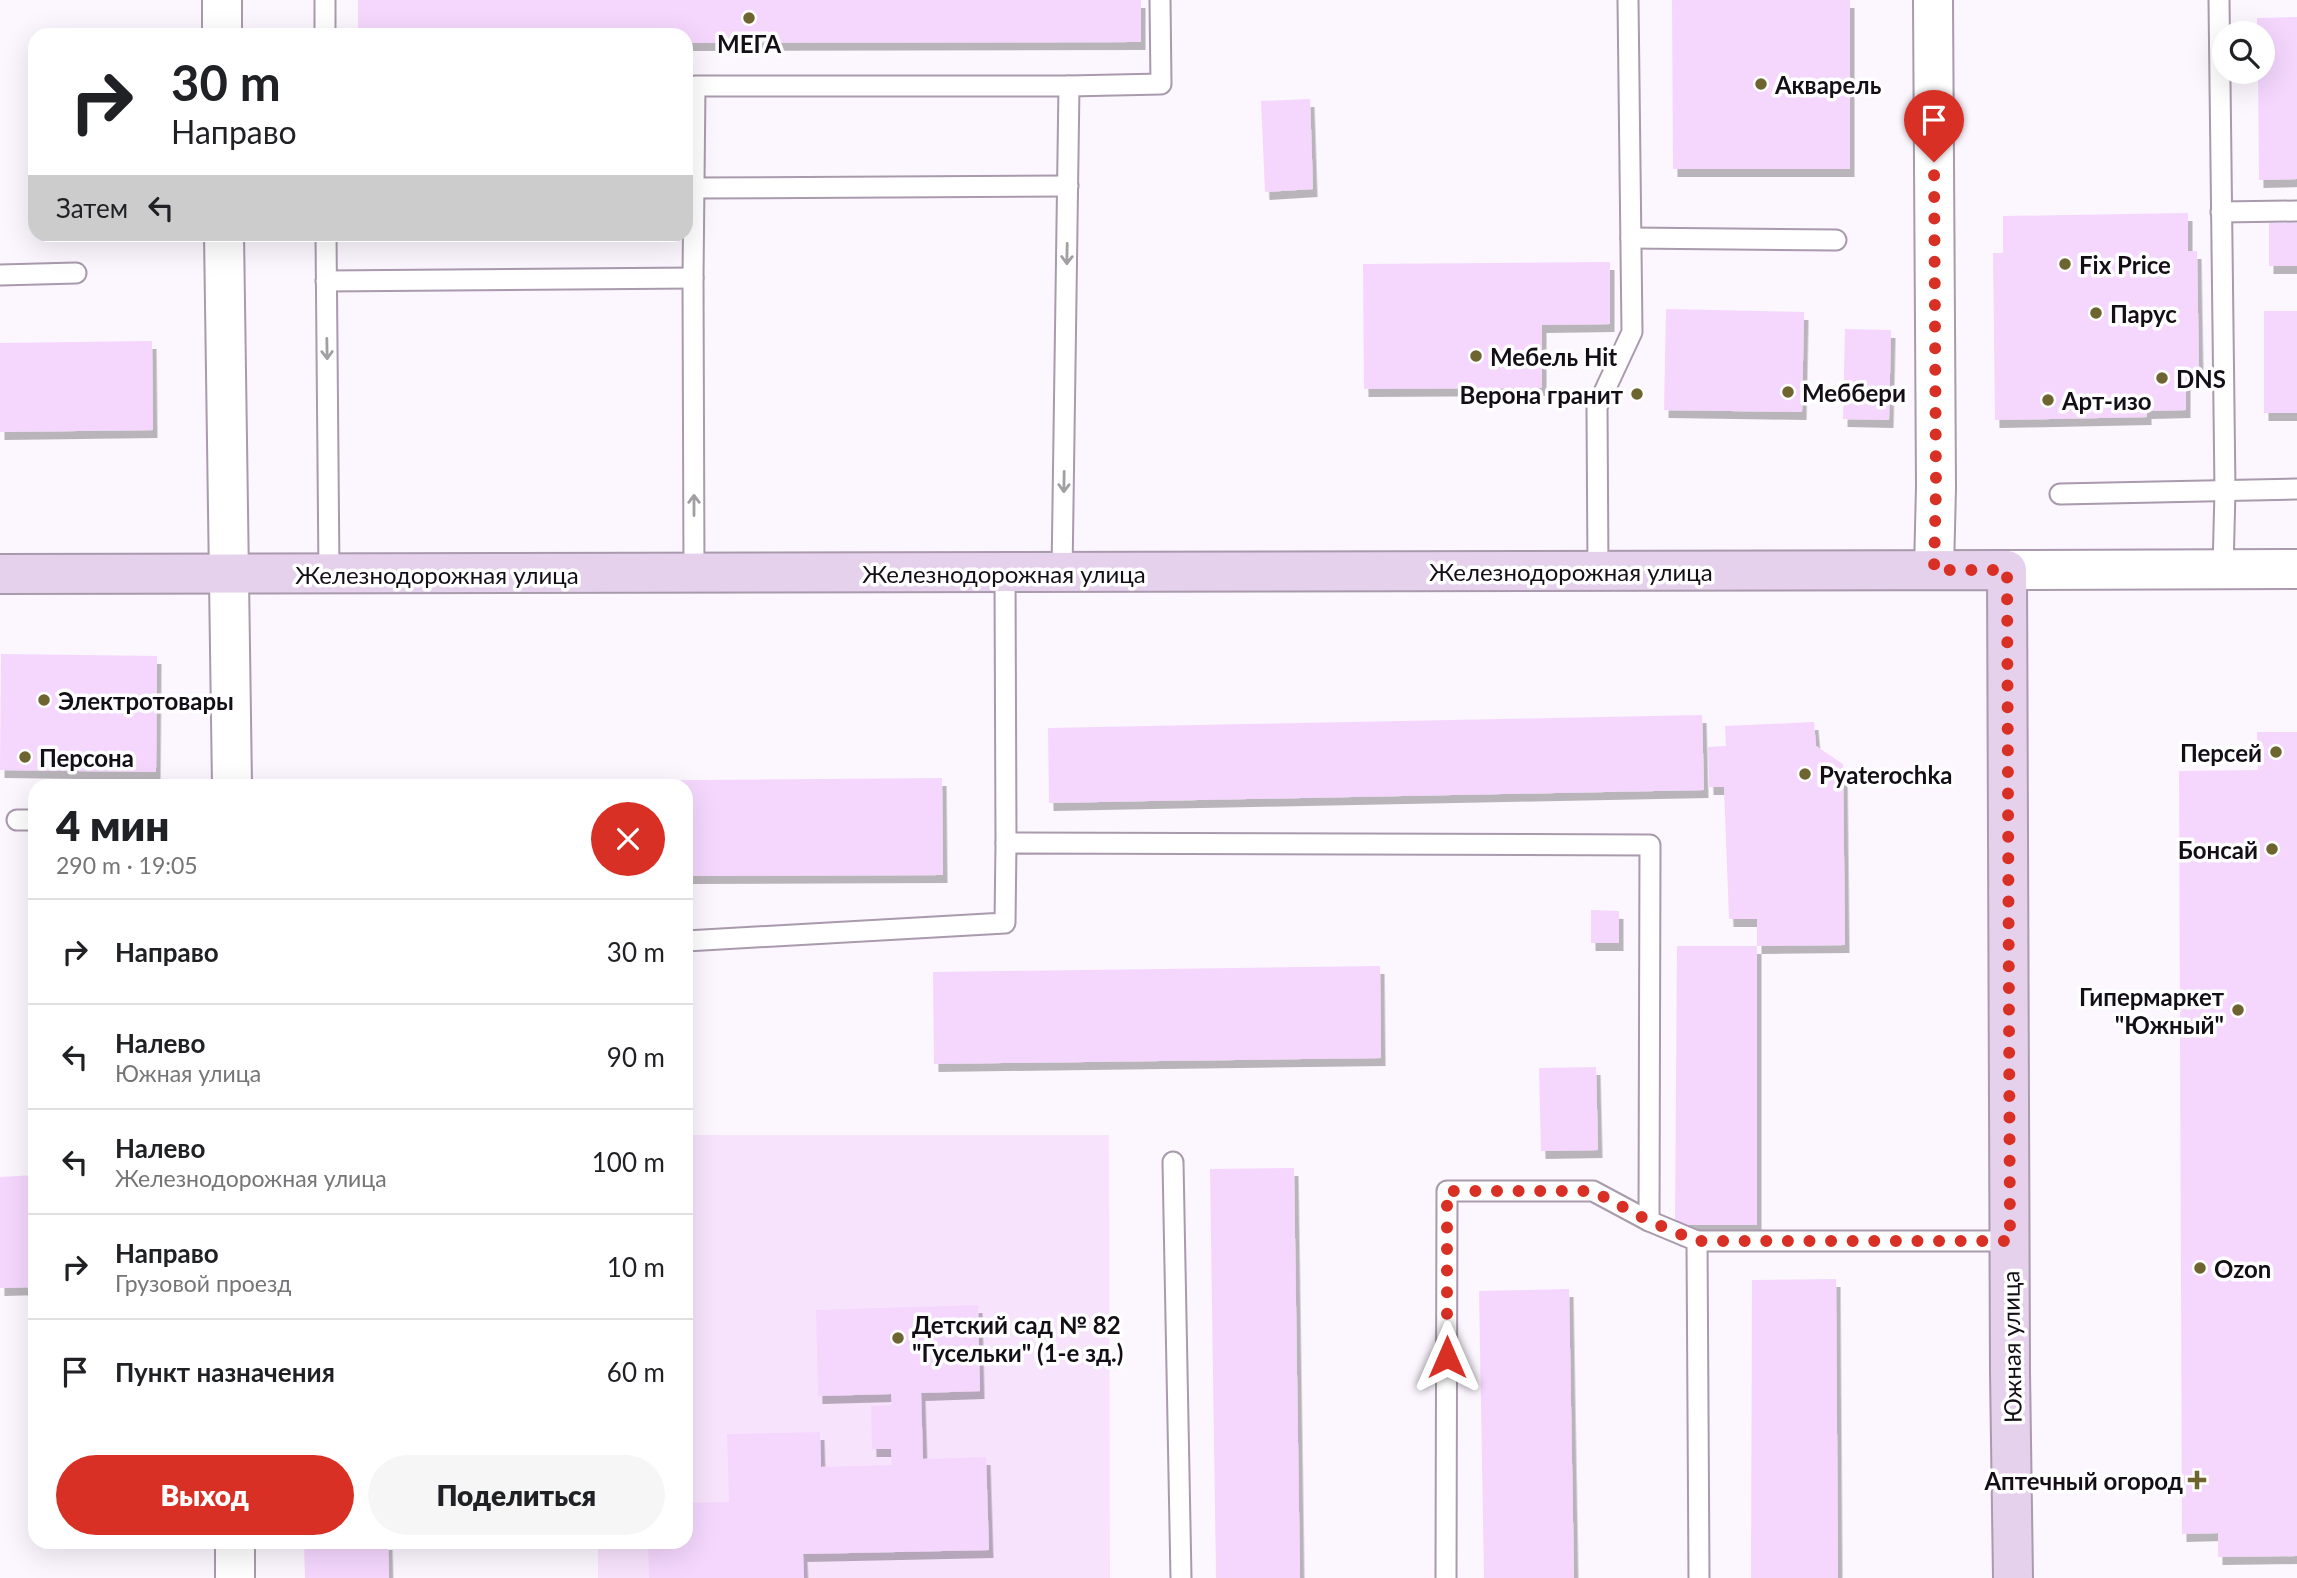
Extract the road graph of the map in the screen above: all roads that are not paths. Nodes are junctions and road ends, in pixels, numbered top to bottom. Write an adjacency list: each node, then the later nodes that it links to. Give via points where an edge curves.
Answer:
1 (222, 0): 7 (street)
2 (325, 0): 8 (lane)
3 (1160, 0): 9 (lane, via 1161,83)
4 (1628, 0): 14 (lane)
5 (1933, 0): 27 (street)
6 (2219, 0): 13 (lane)
7 (222, 28)
8 (325, 28)
9 (1069, 86): 10 (lane); 11 (lane, via 695,86)
10 (1068, 186): 11 (lane); 31 (lane, one-way to 31)
11 (694, 188): 20 (lane)
12 (2297, 211): 13 (lane)
13 (2221, 212): 23 (lane)
14 (1630, 238): 15 (lane); 29 (lane, via 1632,332 1597,407)
15 (1836, 240)
16 (224, 242): 33 (street)
17 (326, 242): 21 (lane)
18 (76, 273): 19 (lane)
19 (0, 275)
20 (693, 278): 21 (lane); 30 (lane, one-way to 20)
21 (326, 281): 34 (lane, one-way to 34)
22 (2297, 489): 23 (lane)
23 (2225, 491): 24 (lane); 25 (lane)
24 (2060, 494)
25 (2223, 569): 26 (street); 28 (street)
26 (2297, 569)
27 (1934, 570): 28 (main road, Железнодорожная улица); 29 (main road, Железнодорожная улица)
28 (2007, 570): 42 (main road, Южная улица)
29 (1598, 571): 31 (main road, Железнодорожная улица)
30 (694, 573): 34 (main road, Железнодорожная улица); 35 (main road, Железнодорожная улица)
31 (1062, 573): 35 (main road, Железнодорожная улица)
32 (0, 574): 33 (main road, Железнодорожная улица)
33 (228, 574): 34 (main road, Железнодорожная улица); 36 (street)
34 (329, 574)
35 (1006, 574): 37 (lane)
36 (232, 779)
37 (1006, 843): 38 (lane, via 1005,923); 40 (lane, via 1650,845)
38 (693, 941)
39 (1173, 1162): 45 (lane)
40 (1649, 1221): 41 (lane); 46 (lane, via 1593,1191 1447,1191)
41 (1697, 1241): 42 (lane); 47 (lane)
42 (2010, 1241): 48 (main road, Южная улица)
43 (235, 1549): 44 (street)
44 (234, 1578)
45 (1181, 1578)
46 (1446, 1578)
47 (1699, 1578)
48 (2013, 1578)

